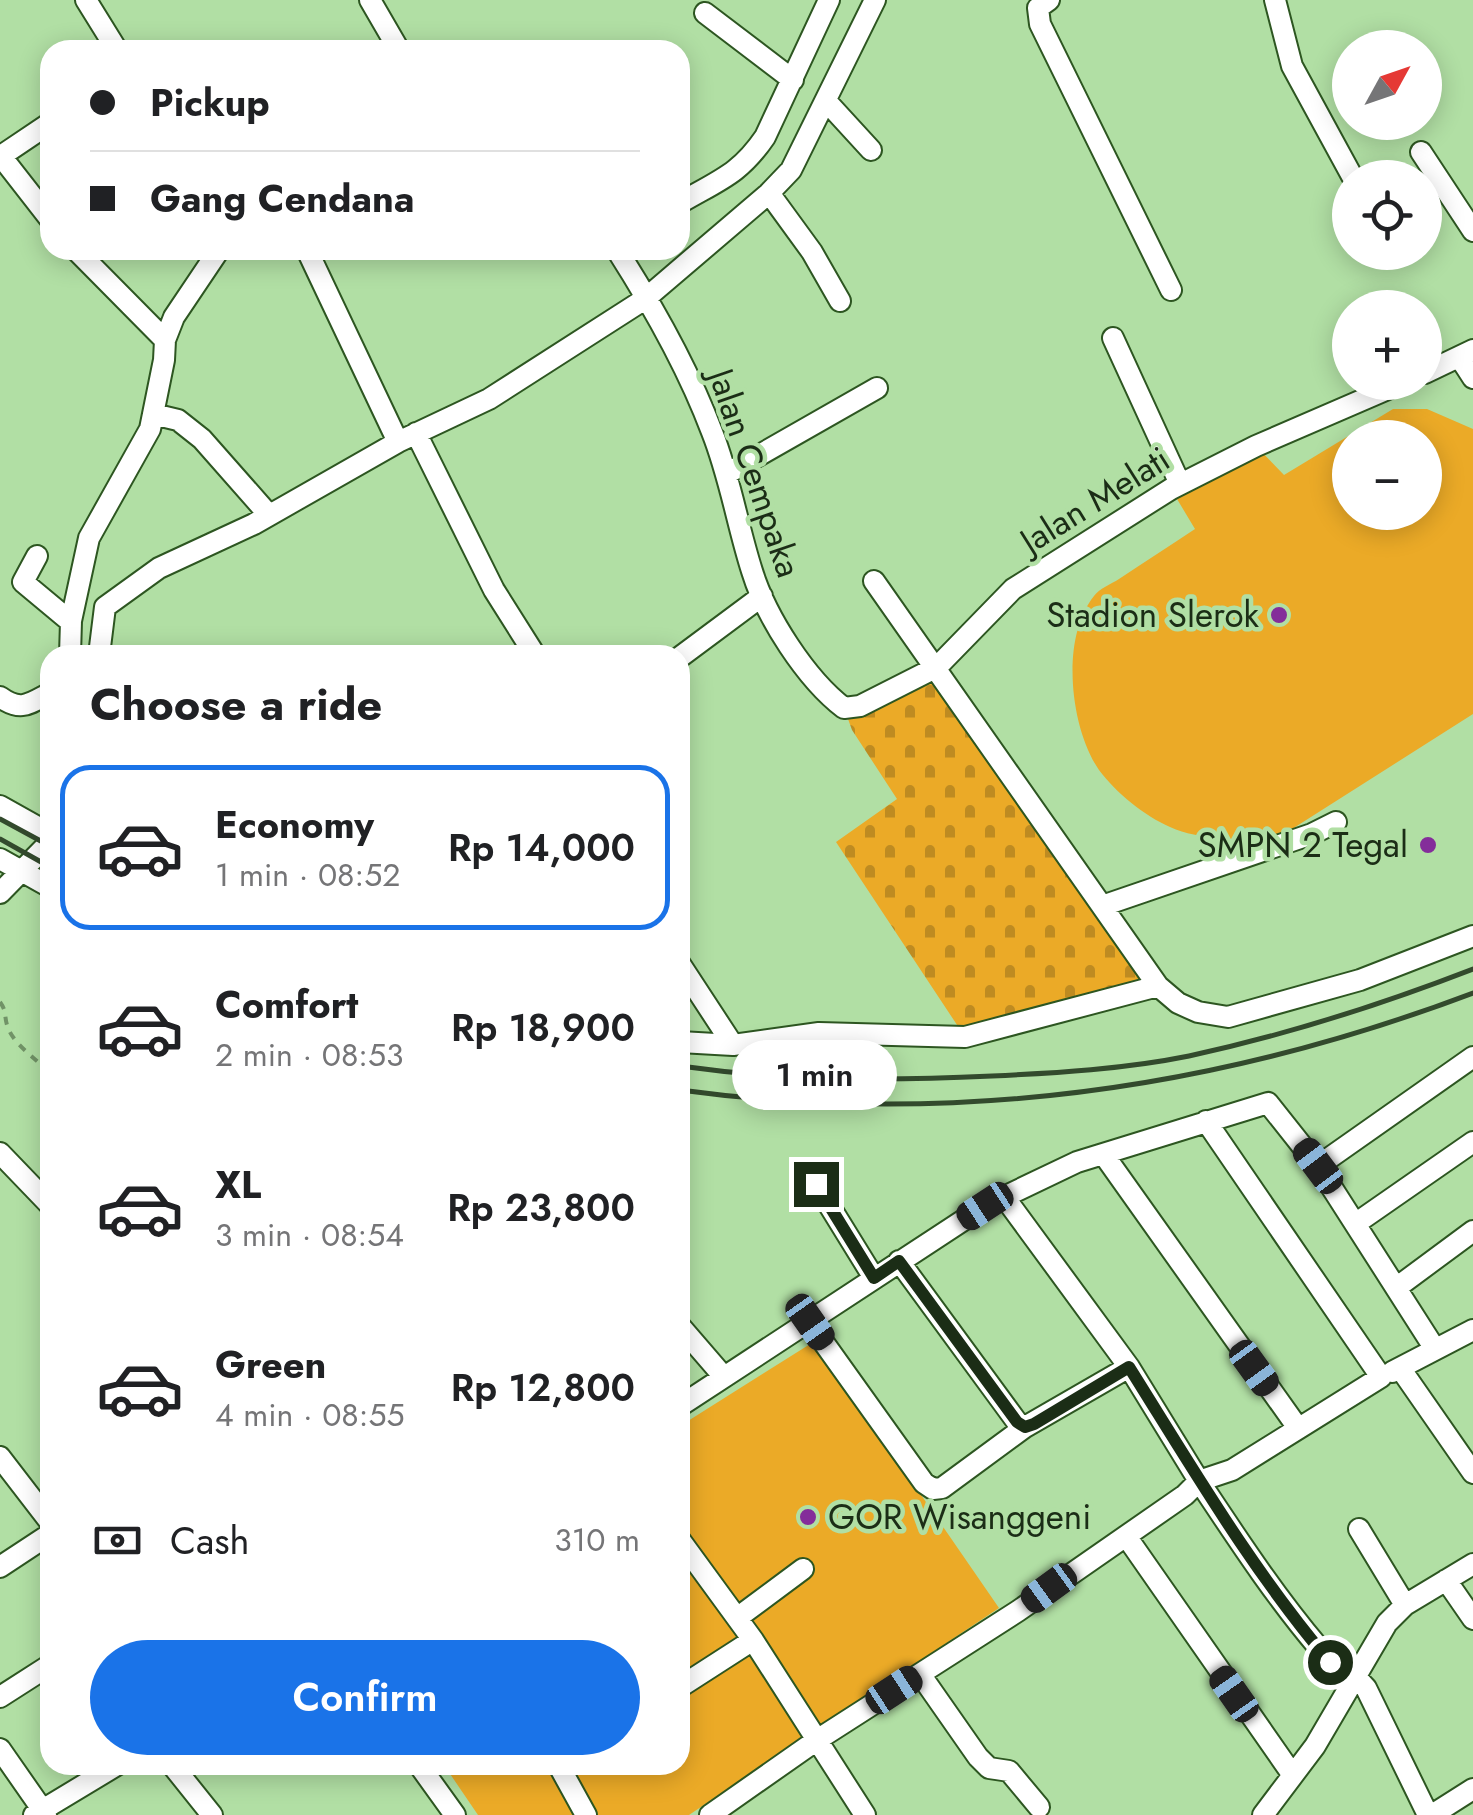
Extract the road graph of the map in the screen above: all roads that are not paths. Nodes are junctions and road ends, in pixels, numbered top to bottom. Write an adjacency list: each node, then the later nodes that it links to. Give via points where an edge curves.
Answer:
1 (86, 0): 8 (street)
2 (370, 0): 9 (street)
3 (828, 0): 10 (street)
4 (875, 0): 11 (street)
5 (1049, 0): 27 (street, via 1038,8 1040,24)
6 (1275, 0): 16 (street, via 1292,66)
7 (705, 13): 10 (street)
8 (111, 40)
9 (393, 40)
10 (793, 80): 18 (street, via 741,169)
11 (827, 102): 13 (street); 17 (street, via 792,170)
12 (40, 129): 15 (street)
13 (872, 150)
14 (1422, 152): 20 (street)
15 (0, 155): 19 (street)
16 (1343, 160)
17 (770, 194): 21 (street); 29 (street)
18 (690, 197)
19 (40, 206)
20 (1473, 231)
21 (690, 258)
22 (86, 260): 31 (street)
23 (212, 260): 31 (street)
24 (312, 260): 38 (street)
25 (624, 260): 28 (street, Jalan Cempaka)
26 (688, 260): 28 (street)
27 (1171, 290)
28 (644, 295): 38 (street, via 489,399); 39 (street, Jalan Cempaka, via 688,374)
29 (840, 301)
30 (1113, 338): 40 (street)
31 (165, 340): 37 (street)
32 (1466, 354): 33 (street); 34 (street)
33 (1442, 365)
34 (1473, 378)
35 (877, 388): 39 (street)
36 (1362, 400): 40 (street, Jalan Melati)
37 (163, 416): 41 (street, via 240,479); 45 (street, via 90,538)
38 (407, 437): 41 (street); 48 (street)
39 (728, 473): 44 (street, Jalan Cempaka)
40 (1180, 484): 50 (street, Jalan Melati, via 1013,589)
41 (269, 515): 47 (street, via 130,587 106,607)
42 (37, 556): 45 (street, via 23,582)
43 (874, 581): 50 (street)
44 (762, 596): 49 (street); 53 (street, Jalan Cempaka, via 822,691)
45 (71, 622): 46 (street)
46 (83, 645)
47 (87, 645)
48 (529, 645)
49 (690, 650)
50 (937, 667): 53 (street, Jalan Melati); 62 (street)
51 (0, 696): 52 (street, via 13,706)
52 (40, 698)
53 (844, 708)
54 (0, 806): 56 (street)
55 (1336, 822): 62 (street)
56 (40, 828)
57 (40, 852): 59 (street)
58 (0, 859): 59 (street)
59 (21, 871): 60 (street); 61 (street)
60 (40, 881)
61 (0, 892)
62 (1102, 906): 65 (street)
63 (1473, 936): 65 (street, via 1360,980 1228,1017 1188,1008)
64 (690, 979): 67 (street)
65 (1158, 986): 67 (street, via 965,1037 820,1034)
66 (690, 1043): 67 (street)
67 (733, 1045)
68 (1473, 1057): 73 (street)
69 (1206, 1121): 72 (street); 73 (street, via 1268,1102); 87 (street)
70 (1473, 1142): 77 (street)
71 (0, 1154): 75 (street)
72 (1104, 1155): 76 (street); 91 (street)
73 (1318, 1166): 77 (street)
74 (816, 1184): 80 (street)
75 (40, 1196)
76 (1005, 1198): 79 (street); 86 (street)
77 (1355, 1224): 81 (street)
78 (1473, 1231): 81 (street)
79 (899, 1261): 80 (street); 90 (street)
80 (874, 1278): 82 (street)
81 (1396, 1288): 85 (street)
82 (810, 1322): 88 (street); 90 (street, via 932,1489)
83 (1473, 1330): 85 (street)
84 (690, 1337): 88 (street)
85 (1435, 1349): 87 (street)
86 (1129, 1367): 90 (street); 94 (street)
87 (1391, 1373): 91 (street); 93 (street)
88 (724, 1376): 89 (street)
89 (690, 1399)
90 (1025, 1427)
91 (1298, 1428): 94 (street, via 1232,1470)
92 (0, 1457): 95 (street)
93 (1473, 1474)
94 (1199, 1481): 97 (street); 110 (street, via 1282,1605 1330,1662)
95 (40, 1509)
96 (1359, 1529): 104 (street)
97 (1126, 1536): 109 (street); 115 (street)
98 (40, 1541): 101 (street)
99 (690, 1554): 105 (street)
100 (1473, 1564): 103 (street)
101 (0, 1567)
102 (804, 1570): 105 (street)
103 (1446, 1580): 104 (street); 106 (street)
104 (1405, 1605): 110 (street)
105 (737, 1618): 107 (street)
106 (1473, 1619)
107 (753, 1640): 111 (street); 113 (street)
108 (40, 1671): 112 (street)
109 (920, 1674): 113 (street); 121 (street, via 978,1757 988,1768 1009,1772)
110 (1355, 1674): 115 (street); 129 (street)
111 (690, 1681)
112 (0, 1697)
113 (818, 1740): 126 (street); 127 (street)
114 (0, 1750): 122 (street)
115 (1292, 1774): 128 (street)
116 (100, 1775): 122 (street)
117 (180, 1775): 123 (street)
118 (427, 1775): 124 (street)
119 (564, 1775): 125 (street)
120 (1473, 1789): 129 (street)
121 (1039, 1807)
122 (41, 1813)
123 (212, 1815)
124 (455, 1815)
125 (586, 1815)
126 (710, 1815)
127 (864, 1815)
128 (1262, 1815)
129 (1430, 1815)

